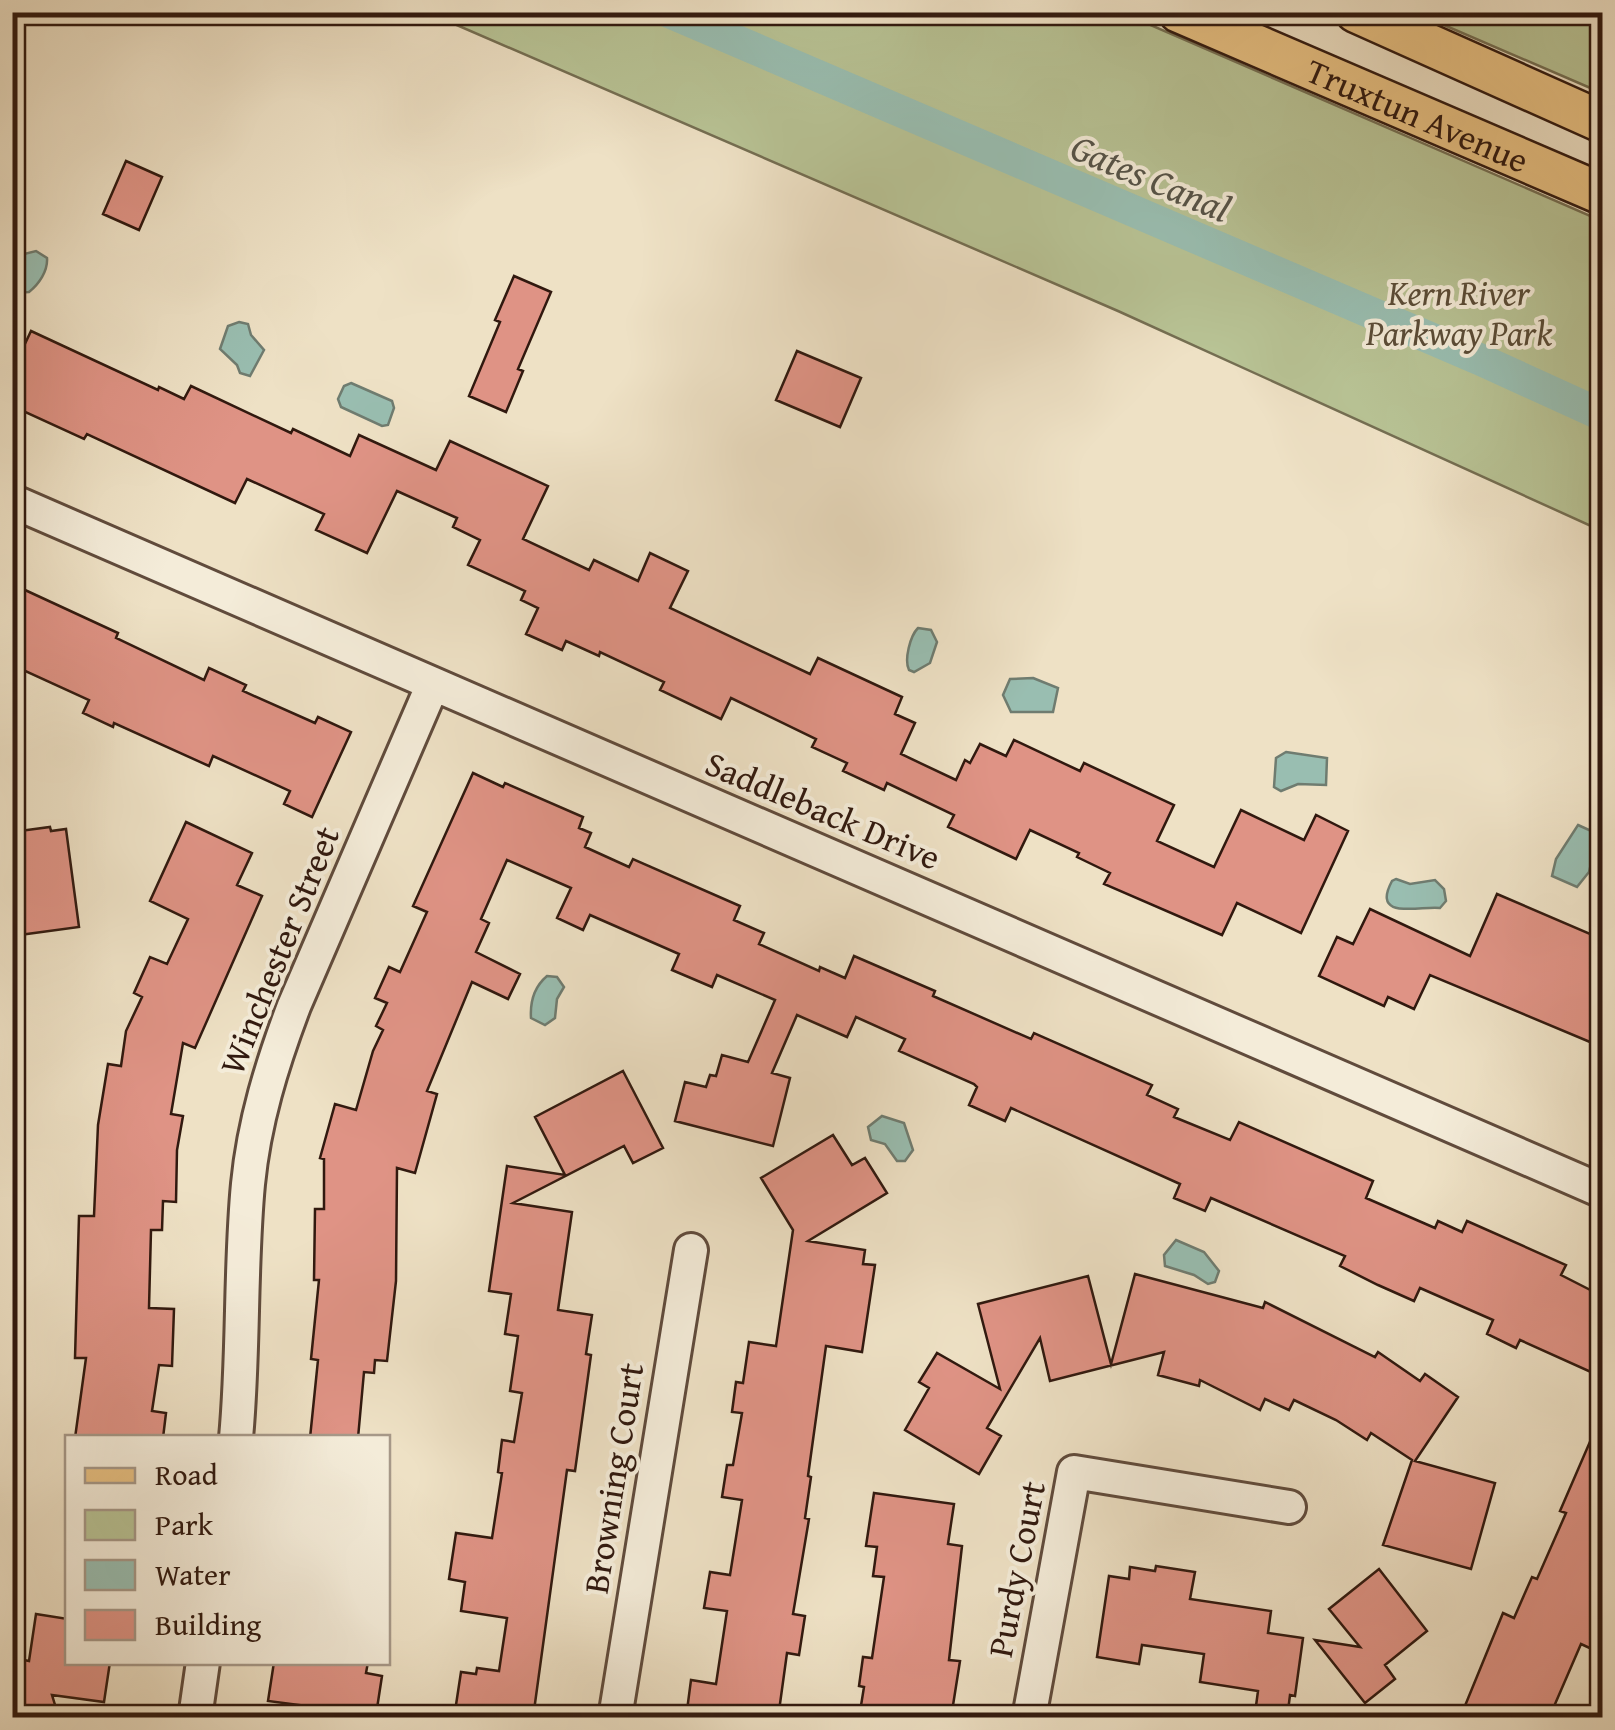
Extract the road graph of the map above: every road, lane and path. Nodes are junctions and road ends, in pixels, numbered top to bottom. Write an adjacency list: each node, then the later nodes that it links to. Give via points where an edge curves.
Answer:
1 (1180, 12): 4 (main road, Truxtun Avenue)
2 (1356, 12): 3 (main road, Truxtun Avenue)
3 (1602, 122)
4 (1602, 194)
5 (12, 501): 6 (street, Saddleback Drive)
6 (433, 684): 7 (street, Saddleback Drive); 9 (street, Winchester Street, via 294,1006 258,1115 248,1184)
7 (1602, 1192)
8 (691, 1250): 13 (street, Browning Court)
9 (236, 1435)
10 (1289, 1507): 14 (street, Purdy Court, via 1074,1472)
11 (204, 1665): 12 (street)
12 (195, 1718)
13 (614, 1718)
14 (1029, 1718)

